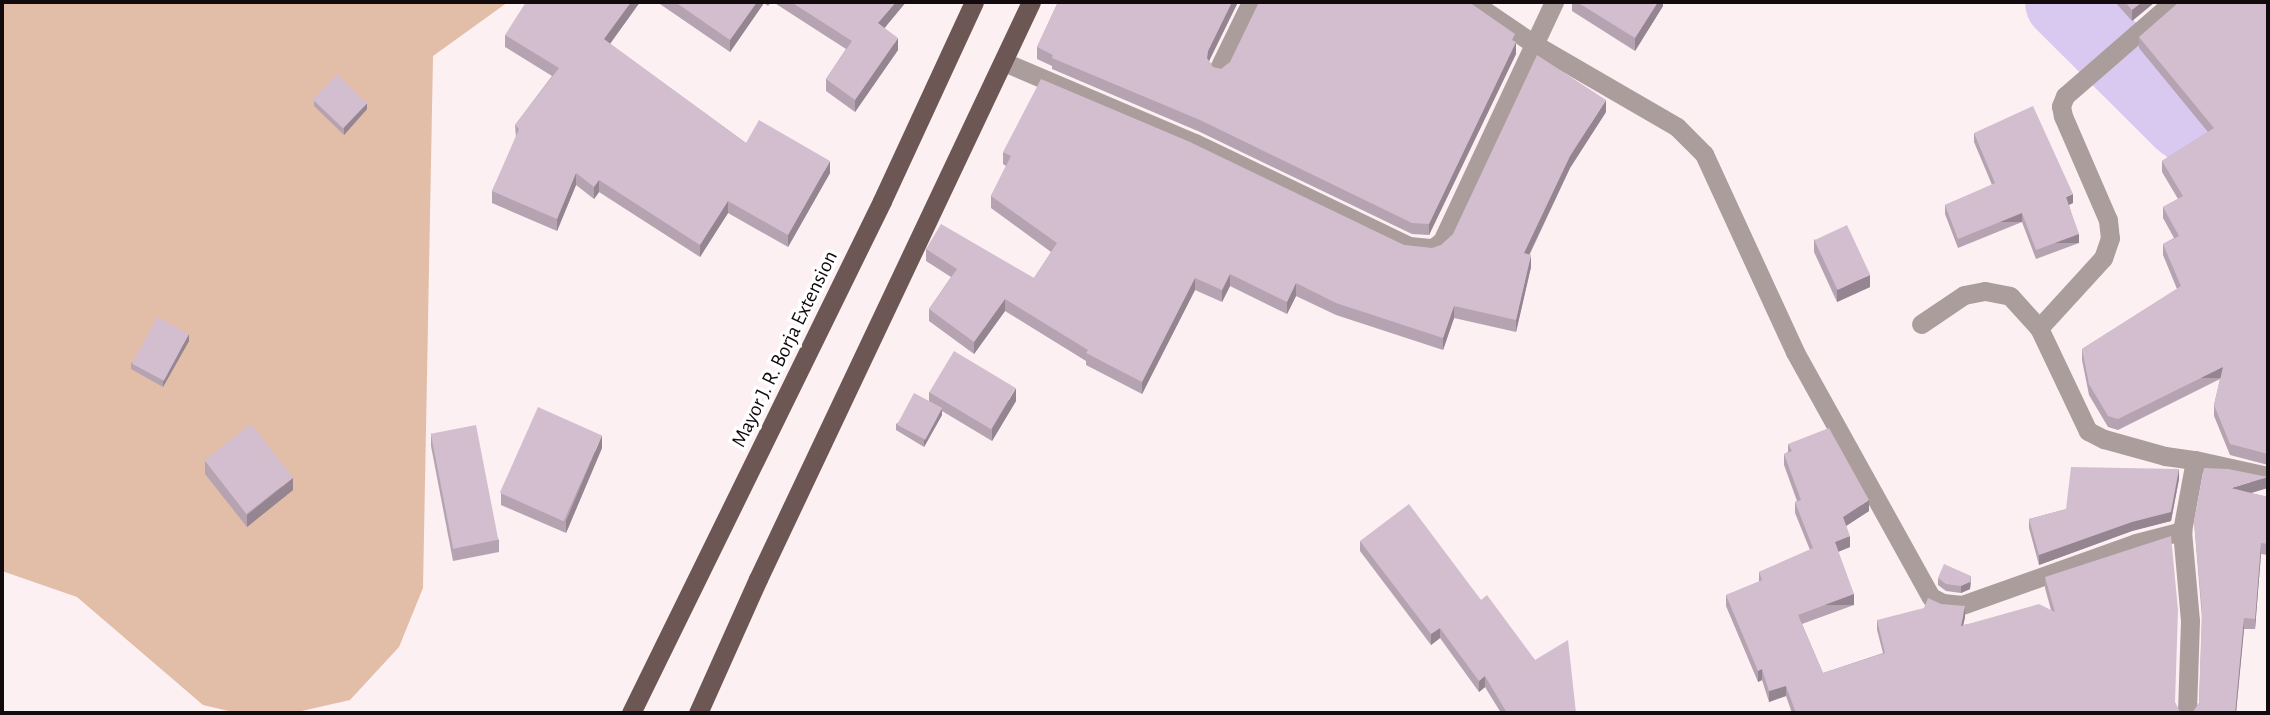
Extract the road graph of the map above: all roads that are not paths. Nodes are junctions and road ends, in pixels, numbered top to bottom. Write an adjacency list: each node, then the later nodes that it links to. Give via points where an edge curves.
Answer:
1 (974, 2): 15 (main road, Mayor J. R. Borja Extension, via 859,250)
2 (1031, 2): 8 (main road)
3 (1251, 2): 9 (street)
4 (1472, 2): 7 (street)
5 (1554, 2): 7 (street)
6 (2173, 2): 11 (street, via 2065,96 2061,106 2108,220 2110,238 2103,258)
7 (1534, 44): 8 (street, via 1442,241 1422,249 1195,143); 14 (street, via 1677,127 1704,154 1795,352 1931,597 1962,605)
8 (1004, 62): 16 (main road)
9 (1219, 68)
10 (1921, 324): 11 (street, via 1964,295 1985,291 2010,296)
11 (2039, 328): 12 (street, via 2088,431 2165,456)
12 (2195, 460): 13 (street); 14 (street)
13 (2268, 476)
14 (2182, 531): 17 (street, via 2190,621)
15 (631, 713)
16 (698, 713)
17 (2187, 713)

